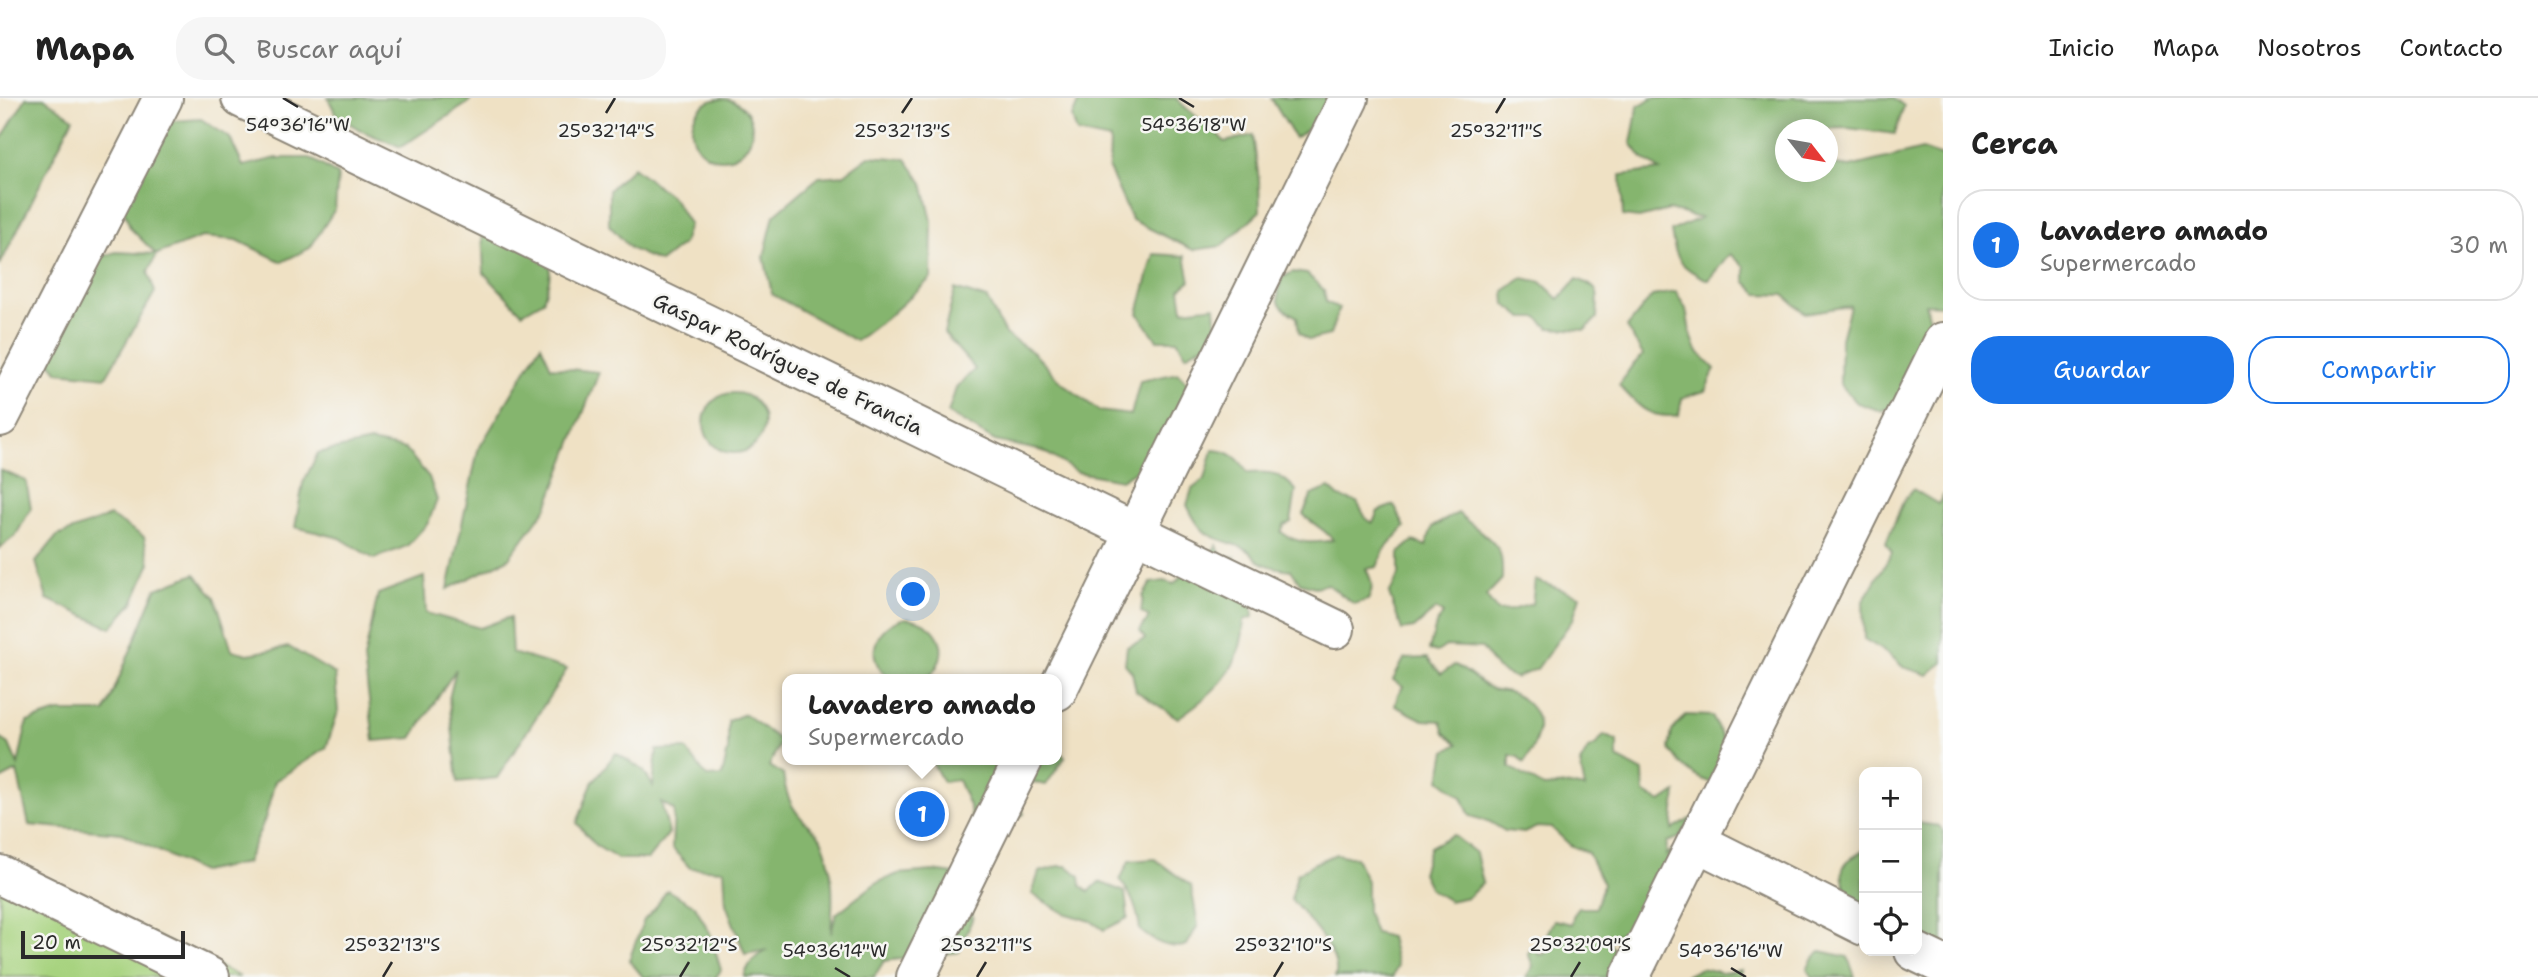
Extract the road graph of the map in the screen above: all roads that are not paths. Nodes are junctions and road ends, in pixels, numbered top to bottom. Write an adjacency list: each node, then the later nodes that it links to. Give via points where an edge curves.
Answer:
1 (163, 98): 5 (street)
2 (241, 98): 6 (street, Gaspar Rodríguez de Francia)
3 (1349, 98): 6 (street)
4 (1943, 342): 10 (street)
5 (0, 417)
6 (1135, 532): 7 (street, Gaspar Rodríguez de Francia); 8 (street)
7 (1335, 629)
8 (1062, 681)
9 (1021, 765): 16 (street)
10 (1697, 842): 12 (street); 17 (street)
11 (0, 875): 15 (street)
12 (1859, 923)
13 (1922, 955): 14 (street)
14 (1943, 965)
15 (211, 977)
16 (916, 977)
17 (1630, 977)

